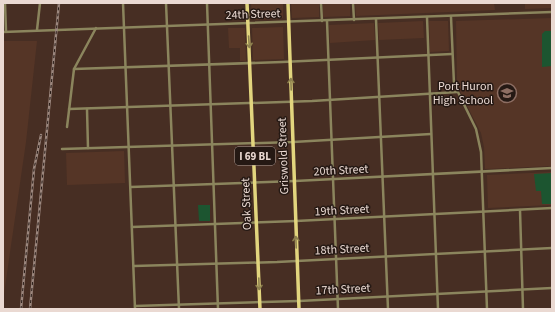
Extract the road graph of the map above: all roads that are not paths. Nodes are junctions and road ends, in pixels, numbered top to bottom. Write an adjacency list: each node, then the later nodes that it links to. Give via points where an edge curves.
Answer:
1 (5, 3): 24 (street)
2 (40, 3): 23 (street)
3 (123, 3): 22 (street)
4 (166, 3): 20 (street)
5 (206, 3): 19 (street)
6 (247, 3): 18 (main road, Oak Street / I 69 BL)
7 (288, 3): 17 (main road, Griswold Street / I 69 BL)
8 (321, 3): 15 (street)
9 (353, 3): 14 (street)
10 (552, 12): 11 (street, 24th Street)
11 (451, 16): 12 (street, 24th Street); 25 (street)
12 (427, 17): 13 (street, 24th Street); 26 (street)
13 (376, 19): 14 (street, 24th Street); 27 (street)
14 (354, 20): 16 (street, 24th Street)
15 (322, 21): 16 (street, 24th Street); 17 (street, 24th Street)
16 (327, 21): 28 (street)
17 (288, 22): 18 (street, 24th Street); 29 (main road, Griswold Street / I 69 BL)
18 (248, 24): 19 (street, 24th Street); 30 (main road, Oak Street / I 69 BL, one-way to 30)
19 (207, 25): 20 (street, 24th Street); 31 (street)
20 (167, 26): 22 (street, 24th Street); 32 (street)
21 (96, 28): 22 (street, 24th Street); 23 (street, 24th Street); 34 (street)
22 (125, 28): 33 (street)
23 (37, 30): 24 (street, 24th Street)
24 (4, 32)
25 (452, 54): 26 (street); 35 (street, via 453,79)
26 (428, 55): 27 (street); 36 (street)
27 (378, 57): 28 (street); 37 (street)
28 (328, 60): 29 (street); 38 (street)
29 (290, 62): 30 (street); 39 (main road, Griswold Street / I 69 BL, one-way to 29)
30 (251, 63): 31 (street); 40 (main road, Oak Street / I 69 BL)
31 (209, 64): 32 (street); 41 (street)
32 (169, 66): 33 (street); 42 (street)
33 (126, 67): 34 (street); 43 (street)
34 (74, 69): 44 (street)
35 (457, 92): 36 (street); 58 (street, via 478,135)
36 (430, 94): 37 (street); 47 (street)
37 (380, 97): 38 (street); 48 (street)
38 (330, 100): 39 (street); 49 (street)
39 (292, 102): 40 (street); 50 (main road, Griswold Street / I 69 BL)
40 (252, 103): 41 (street); 51 (main road, Oak Street / I 69 BL)
41 (210, 104): 42 (street); 52 (street)
42 (171, 106): 43 (street); 53 (street)
43 (128, 107): 45 (street); 54 (street)
44 (69, 109): 45 (street); 46 (street)
45 (87, 109): 55 (street)
46 (67, 127)
47 (431, 134): 48 (street); 59 (street)
48 (381, 137): 49 (street); 60 (street)
49 (331, 140): 50 (street); 61 (street)
50 (293, 142): 51 (street); 62 (main road, Griswold Street / I 69 BL)
51 (254, 143): 52 (street); 63 (main road, Oak Street / I 69 BL)
52 (212, 144): 53 (street); 64 (street)
53 (172, 146): 54 (street); 65 (street)
54 (129, 147): 55 (street); 66 (street)
55 (88, 148): 56 (street)
56 (62, 149)
57 (552, 168): 58 (street, 20th Street)
58 (482, 172): 59 (street, 20th Street); 69 (street)
59 (433, 174): 60 (street, 20th Street); 70 (street)
60 (382, 177): 61 (street, 20th Street); 71 (street)
61 (333, 179): 62 (street, 20th Street); 72 (street)
62 (295, 181): 63 (street, 20th Street); 73 (main road, Griswold Street / I 69 BL)
63 (256, 183): 64 (street, 20th Street); 74 (main road, Oak Street / I 69 BL)
64 (214, 184): 65 (street, 20th Street); 75 (street)
65 (174, 185): 66 (street, 20th Street); 76 (street)
66 (131, 187): 77 (street)
67 (552, 208): 68 (street, 19th Street)
68 (520, 210): 69 (street, 19th Street); 79 (street)
69 (484, 211): 70 (street, 19th Street); 80 (street)
70 (434, 214): 71 (street, 19th Street); 81 (street)
71 (384, 216): 72 (street, 19th Street); 82 (street)
72 (334, 219): 73 (street, 19th Street); 83 (street)
73 (296, 221): 74 (street, 19th Street); 84 (main road, Griswold Street / I 69 BL, one-way to 73)
74 (257, 222): 75 (street, 19th Street); 85 (main road, Oak Street / I 69 BL)
75 (215, 224): 76 (street, 19th Street); 86 (street)
76 (176, 225): 77 (street, 19th Street); 87 (street)
77 (132, 227): 88 (street)
78 (552, 248): 79 (street, 18th Street)
79 (521, 249): 80 (street, 18th Street); 90 (street)
80 (485, 251): 81 (street, 18th Street); 91 (street)
81 (436, 254): 82 (street, 18th Street); 92 (street)
82 (386, 256): 83 (street, 18th Street); 93 (street)
83 (336, 259): 84 (street, 18th Street); 94 (street)
84 (297, 261): 85 (street, 18th Street); 95 (main road, Griswold Street / I 69 BL)
85 (259, 262): 86 (street, 18th Street); 96 (main road, Oak Street / I 69 BL, one-way to 96)
86 (216, 264): 87 (street, 18th Street); 97 (street)
87 (177, 265): 88 (street, 18th Street); 98 (street)
88 (134, 266): 99 (street)
89 (552, 288): 90 (street, 17th Street)
90 (523, 289): 91 (street, 17th Street); 108 (street)
91 (487, 291): 92 (street, 17th Street); 107 (street)
92 (437, 294): 93 (street, 17th Street); 106 (street)
93 (387, 296): 94 (street, 17th Street); 105 (street)
94 (337, 299): 95 (street, 17th Street); 104 (street)
95 (299, 301): 96 (street, 17th Street); 103 (main road, Griswold Street / I 69 BL)
96 (260, 302): 97 (street, 17th Street); 102 (main road, Oak Street / I 69 BL)
97 (218, 304): 98 (street, 17th Street); 101 (street)
98 (179, 305): 99 (street, 17th Street); 100 (street)
99 (135, 308)
100 (179, 309)
101 (218, 309)
102 (260, 309)
103 (299, 309)
104 (338, 309)
105 (388, 309)
106 (438, 309)
107 (487, 309)
108 (523, 309)

